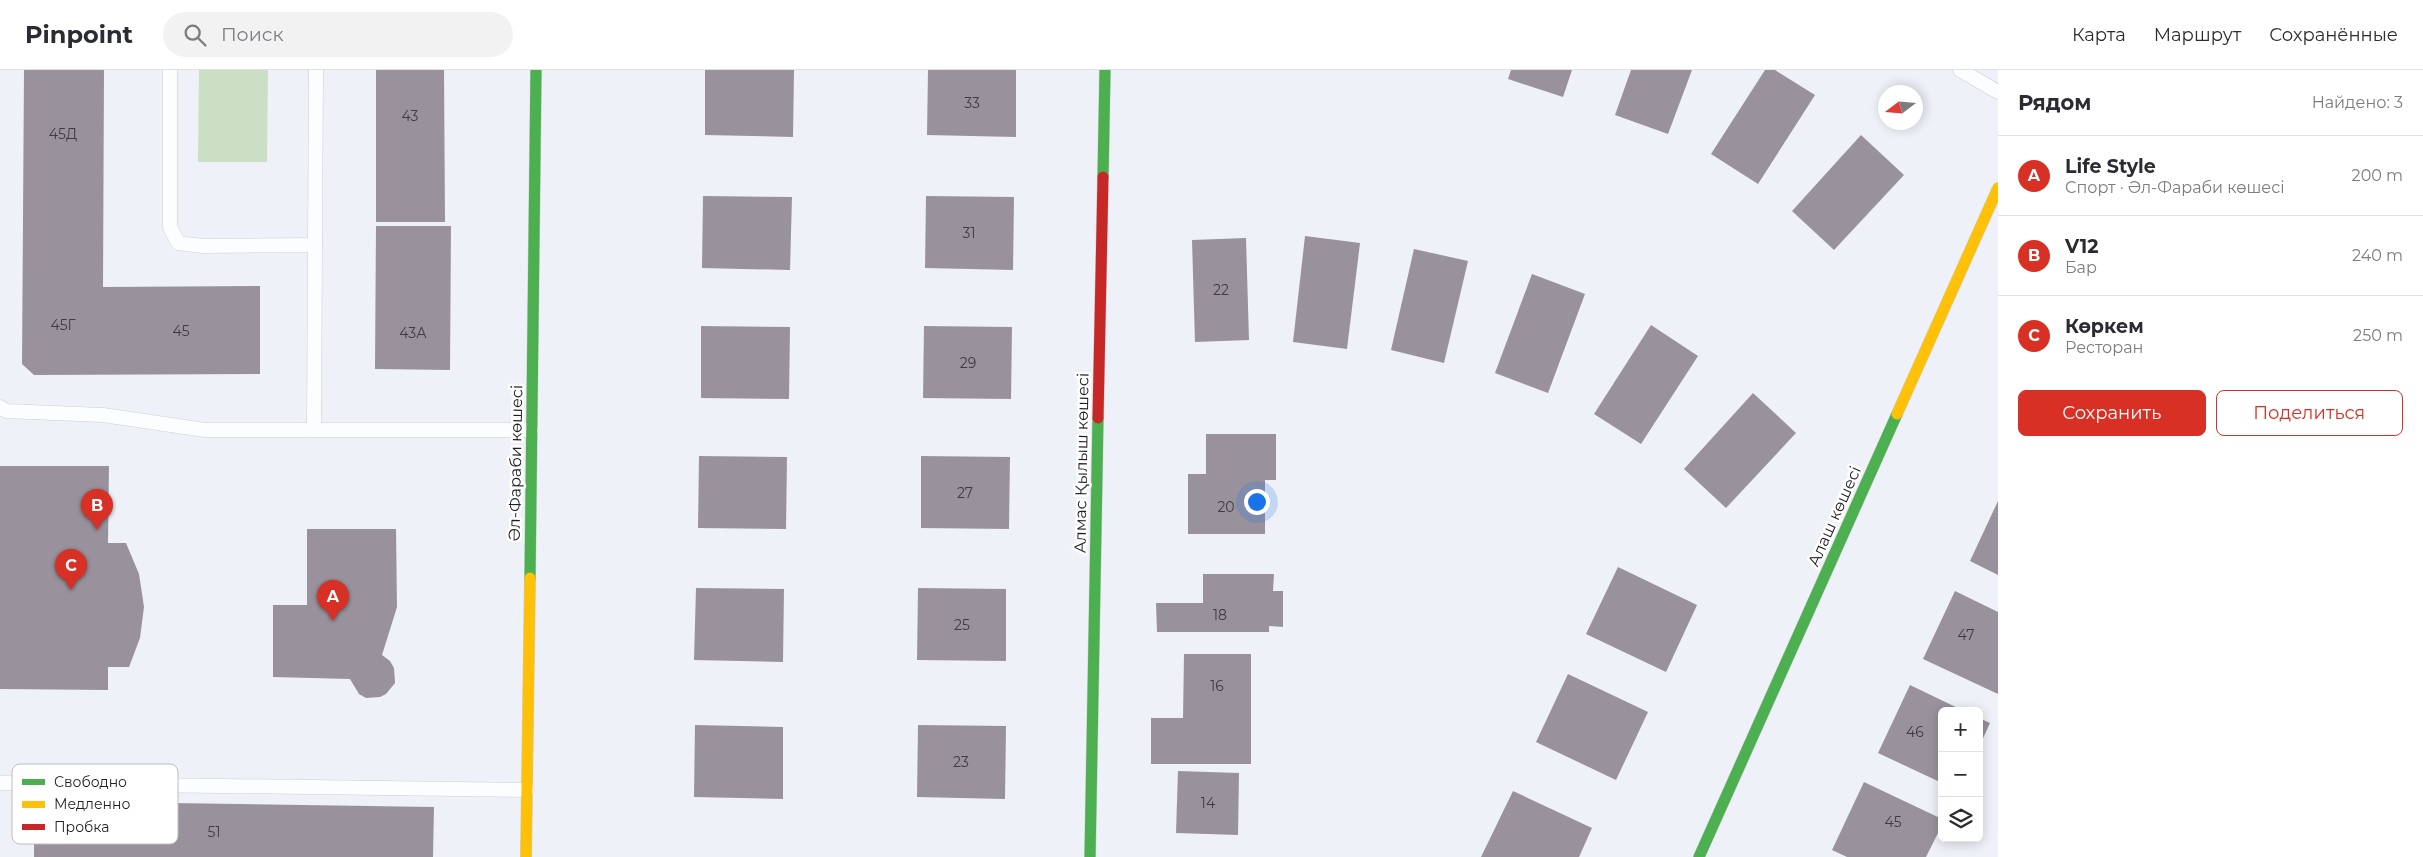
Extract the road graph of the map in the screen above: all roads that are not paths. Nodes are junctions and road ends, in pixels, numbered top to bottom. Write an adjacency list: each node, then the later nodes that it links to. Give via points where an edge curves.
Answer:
1 (170, 70): 8 (lane, via 170,227 178,243 203,246)
2 (316, 70): 8 (lane)
3 (536, 70): 11 (street, Әл-Фараби көшесі)
4 (1104, 70): 15 (street, Алмас Қылыш көшесі)
5 (1960, 70): 6 (lane)
6 (1998, 92)
7 (1998, 188): 16 (street, Алаш көшесі)
8 (315, 245): 10 (lane)
9 (0, 407): 10 (lane, via 6,411 103,415 205,430)
10 (314, 430): 11 (lane)
11 (531, 430): 13 (street, Әл-Фараби көшесі)
12 (178, 785): 13 (lane)
13 (527, 790): 14 (street, Әл-Фараби көшесі)
14 (526, 857)
15 (1090, 857)
16 (1699, 857)

